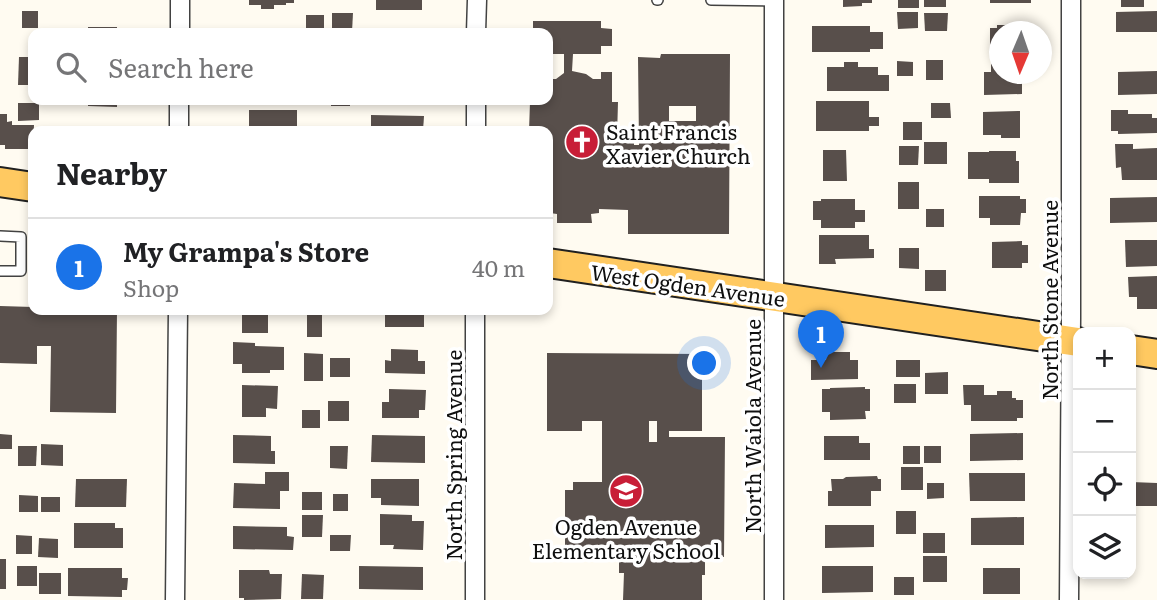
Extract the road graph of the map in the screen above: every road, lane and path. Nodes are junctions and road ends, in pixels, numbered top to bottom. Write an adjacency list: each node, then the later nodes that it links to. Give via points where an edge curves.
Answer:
1 (180, 0): 6 (street)
2 (477, 0): 7 (street)
3 (711, 0): 4 (lane)
4 (774, 0): 17 (street, North Waiola Avenue)
5 (1071, 0): 20 (street, North Stone Avenue)
6 (180, 28)
7 (477, 28)
8 (179, 105): 10 (street)
9 (476, 105): 11 (street)
10 (179, 126)
11 (476, 126)
12 (0, 182): 13 (main road)
13 (28, 186)
14 (0, 236): 16 (lane, via 21,237 21,271)
15 (553, 264): 17 (main road, West Ogden Avenue)
16 (0, 271)
17 (774, 296): 21 (main road, West Ogden Avenue); 27 (street, North Waiola Avenue)
18 (178, 315): 25 (street)
19 (475, 315): 26 (street, North Spring Avenue)
20 (1075, 327)
21 (1073, 342)
22 (1136, 352): 23 (main road)
23 (1157, 355)
24 (1074, 390): 28 (street, North Stone Avenue)
25 (175, 600)
26 (475, 600)
27 (774, 600)
28 (1069, 600)

